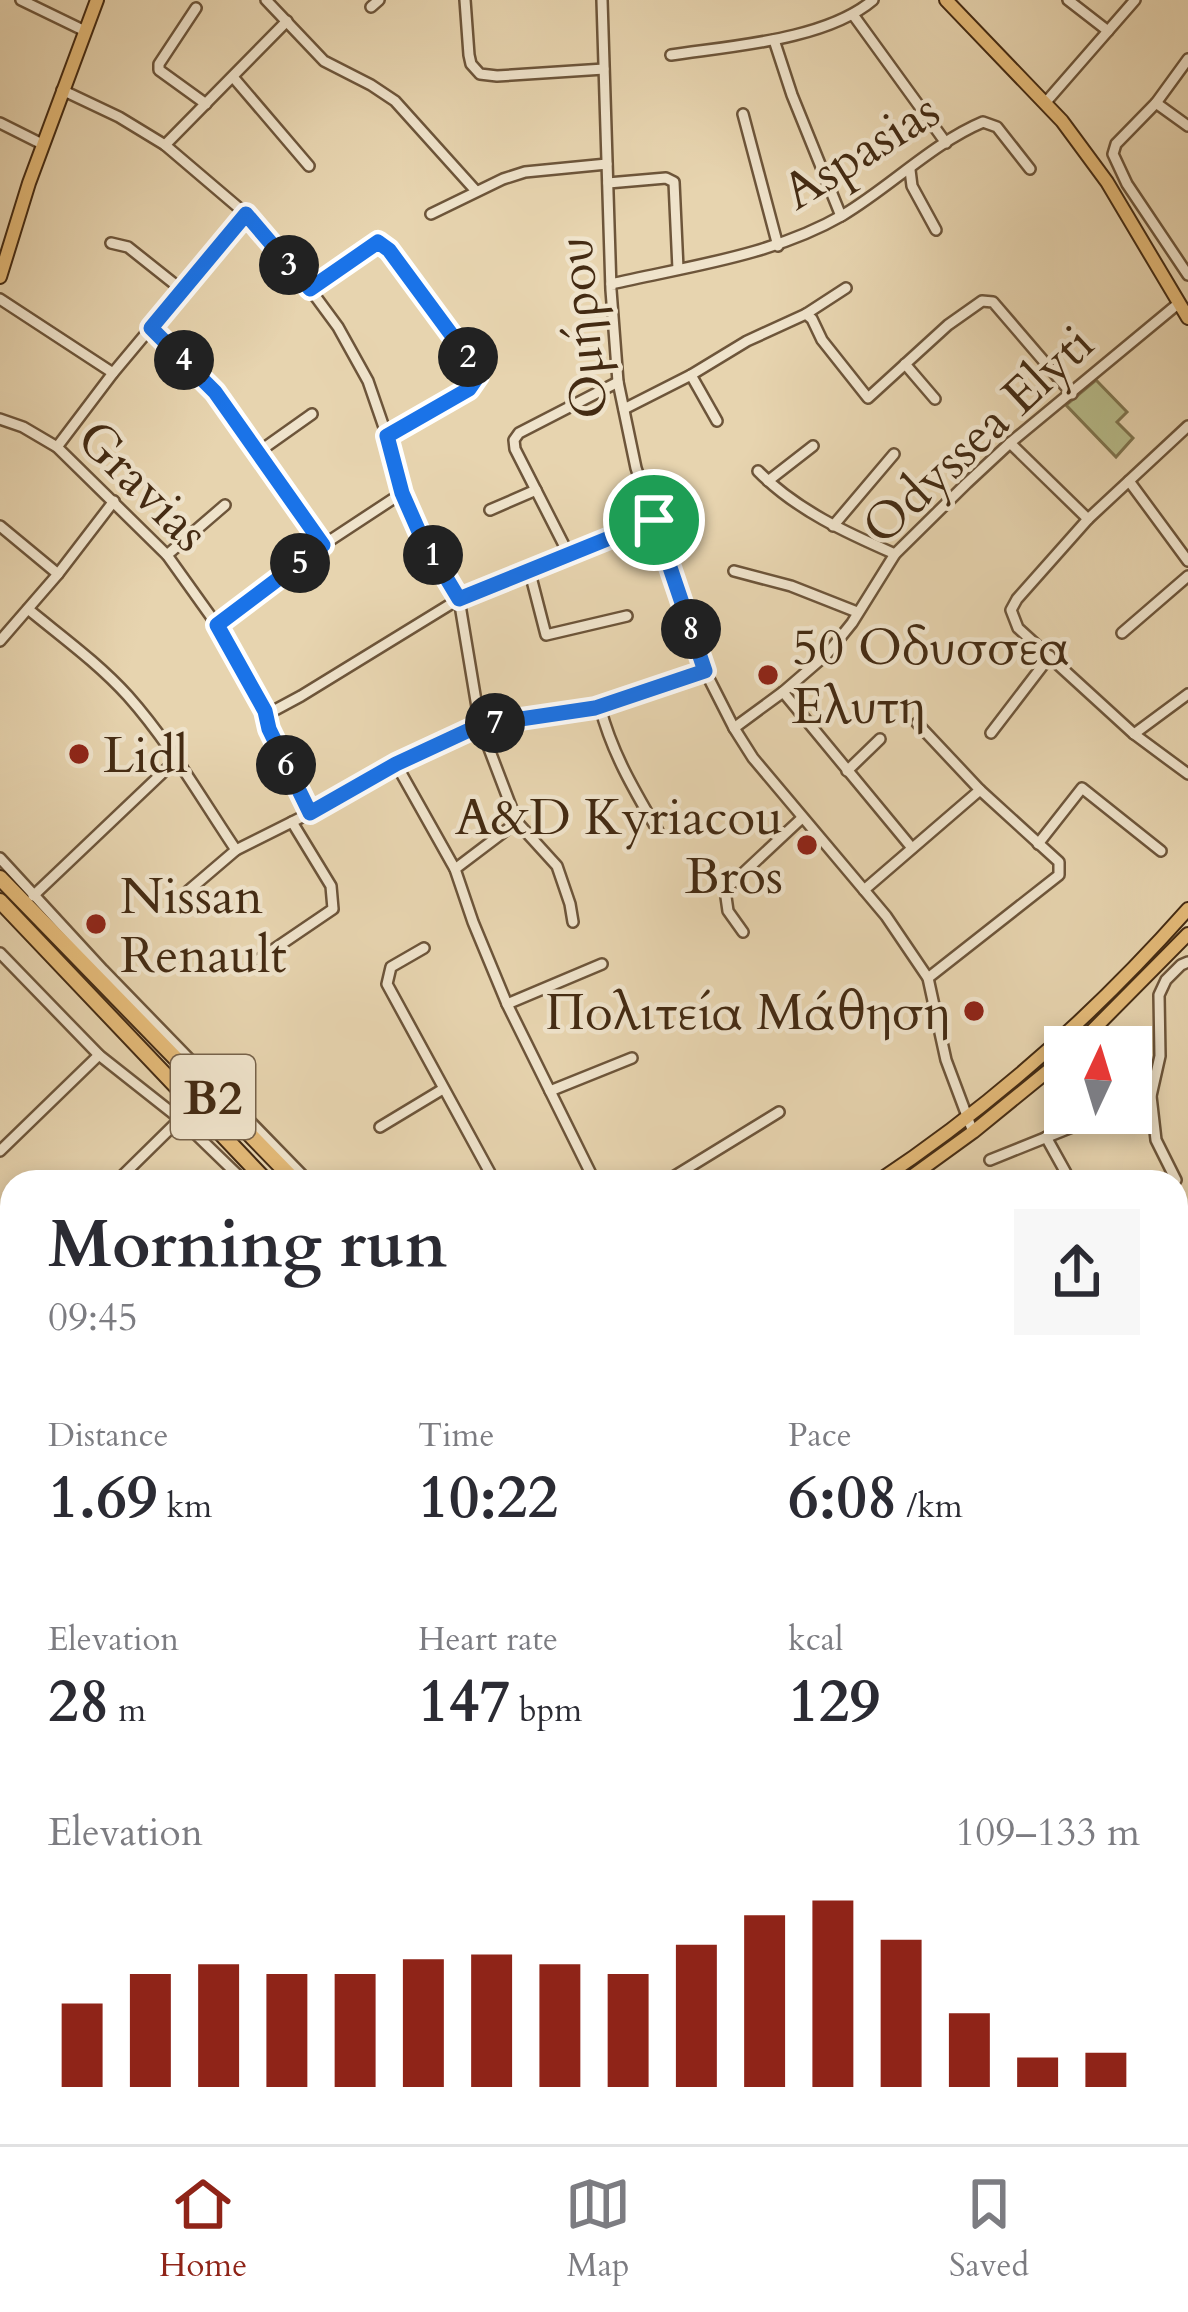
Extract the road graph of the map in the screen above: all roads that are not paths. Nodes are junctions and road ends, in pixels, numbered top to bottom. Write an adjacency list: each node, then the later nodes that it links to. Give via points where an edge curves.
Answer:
1 (21, 0): 13 (street)
2 (97, 0): 13 (main road)
3 (266, 0): 12 (street)
4 (465, 0): 18 (street, via 469,56 480,74)
5 (602, 0): 18 (street, Ομήρου)
6 (873, 0): 11 (street)
7 (946, 0): 21 (main road)
8 (1068, 0): 14 (street)
9 (1135, 0): 14 (street)
10 (196, 8): 23 (street, via 159,70)
11 (854, 16): 15 (street); 27 (street)
12 (286, 21): 19 (street); 35 (street, via 324,61 395,101)
13 (85, 31): 20 (main road)
14 (1108, 31): 21 (street)
15 (774, 40): 16 (street); 38 (street)
16 (671, 55)
17 (1188, 59): 22 (street)
18 (604, 68): 30 (street, Ομήρου)
19 (233, 77): 23 (street); 31 (street)
20 (62, 90): 28 (main road); 29 (street)
21 (1046, 103): 41 (main road)
22 (1156, 103): 26 (street); 39 (street, via 1113,154)
23 (206, 104): 29 (street)
24 (743, 115): 43 (street, Aspasias)
25 (0, 123): 28 (street)
26 (1188, 126)
27 (946, 143): 32 (street, Aspasias, via 983,122 997,127); 33 (street, Aspasias)
28 (42, 144): 46 (main road)
29 (165, 145): 36 (street)
30 (607, 164): 34 (street, Ομήρου); 35 (street, via 525,172)
31 (309, 166)
32 (1030, 169)
33 (910, 170): 38 (street, Aspasias); 40 (street)
34 (608, 183): 44 (street, via 674,182); 47 (street, Ομήρου)
35 (476, 191): 37 (street)
36 (246, 214): 49 (street); 50 (street)
37 (431, 214)
38 (841, 216): 43 (street, Aspasias)
39 (1156, 229): 41 (street); 45 (street)
40 (936, 230)
41 (1142, 237): 52 (main road)
42 (111, 243): 50 (street)
43 (778, 246): 44 (street, Aspasias)
44 (679, 269): 47 (street, Aspasias)
45 (1188, 274)
46 (0, 277)
47 (611, 284): 59 (street, Ομήρου)
48 (846, 288): 53 (street)
49 (310, 289): 67 (street, via 368,381); 67 (street, via 378,242 476,368 469,389)
50 (182, 290): 55 (street)
51 (0, 299): 57 (street)
52 (1180, 303): 54 (main road); 60 (street, Odyssea Elyti)
53 (806, 314): 56 (street, via 868,398); 58 (street)
54 (1188, 318)
55 (151, 328): 57 (street); 71 (street, via 215,392)
56 (905, 364): 60 (street, via 948,325 993,302); 61 (street)
57 (113, 374): 70 (street)
58 (691, 375): 62 (street); 65 (street)
59 (618, 382): 62 (street, Ομήρου); 76 (street, via 514,440)
60 (1072, 394): 68 (street, Odyssea Elyti)
61 (934, 399)
62 (624, 410): 82 (street, Ομήρου)
63 (312, 414): 71 (street)
64 (0, 418): 70 (street, Gravias)
65 (717, 421)
66 (1188, 427): 75 (street)
67 (387, 436): 77 (street)
68 (1010, 443): 81 (street); 87 (street, Odyssea Elyti)
69 (813, 446): 74 (street)
70 (57, 447): 78 (street, Gravias)
71 (257, 453): 85 (street)
72 (894, 454): 84 (street)
73 (758, 471): 74 (street)
74 (768, 481): 84 (street)
75 (1129, 481): 81 (street); 89 (street)
76 (536, 490): 80 (street); 86 (street)
77 (402, 493): 85 (street); 94 (street)
78 (114, 500): 88 (street, Gravias); 92 (street)
79 (225, 505): 88 (street)
80 (490, 510)
81 (1088, 519): 101 (street, via 1011,610 1018,628)
82 (654, 520): 86 (street); 102 (street, Ομήρου)
83 (0, 526): 92 (street)
84 (833, 526): 87 (street)
85 (323, 545): 98 (street)
86 (568, 553): 90 (street)
87 (895, 554): 96 (street, Odyssea Elyti)
88 (167, 555): 98 (street, Gravias)
89 (1188, 561)
90 (529, 569): 94 (street); 97 (street, via 546,635)
91 (734, 571): 96 (street)
92 (58, 574): 95 (street)
93 (1188, 575): 99 (street)
94 (459, 599): 106 (street); 108 (street)
95 (28, 609): 100 (street); 113 (street, via 111,678)
96 (857, 612): 103 (street, Odyssea Elyti, via 827,654)
97 (627, 616)
98 (217, 625): 106 (street, Gravias)
99 (1122, 633)
100 (0, 641)
101 (1050, 656): 110 (street); 111 (street)
102 (705, 671): 105 (street); 109 (street, Ομήρου)
103 (783, 692): 109 (street, Odyssea Elyti); 115 (street)
104 (1188, 694): 111 (street)
105 (600, 707): 108 (street); 122 (street, via 626,778)
106 (265, 711): 118 (street, Gravias)
107 (917, 723): 117 (street)
108 (480, 725): 114 (street); 121 (street)
109 (734, 728): 119 (street, Ομήρου)
110 (992, 733)
111 (1134, 734): 116 (street)
112 (880, 739): 115 (street)
113 (175, 761): 125 (street); 132 (street)
114 (396, 764): 118 (street); 128 (street)
115 (847, 771): 124 (street)
116 (1188, 774)
117 (980, 790): 123 (street); 124 (street)
118 (310, 813): 120 (street)
119 (802, 818): 130 (street, Ομήρου); 136 (street, via 725,890)
120 (292, 822): 125 (street); 140 (street, via 331,886 333,909)
121 (517, 822): 128 (street); 135 (street, via 557,866)
122 (658, 831)
123 (1038, 844): 126 (street, via 1082,788); 143 (street, via 1059,862 1059,875)
124 (913, 848): 130 (street)
125 (236, 850): 131 (street)
126 (1162, 851)
127 (0, 858): 132 (street)
128 (455, 868): 144 (street)
129 (0, 878): 145 (highway, B2)
130 (864, 890): 143 (street, Ομήρου)
131 (188, 891)
132 (34, 896): 146 (street)
133 (0, 901): 167 (highway, B2)
134 (1188, 909): 157 (main road, via 1089,1013)
135 (573, 922)
136 (743, 932)
137 (1188, 934): 147 (main road)
138 (424, 948): 152 (street, via 391,967 387,984)
139 (0, 953): 149 (street)
140 (258, 960)
141 (1188, 962): 154 (street, via 1159,995)
142 (602, 964): 144 (street)
143 (928, 978): 157 (street, Ομήρου)
144 (507, 1004): 153 (street)
145 (130, 1013): 146 (street); 148 (highway, B2)
146 (148, 1015): 148 (street)
147 (1097, 1026)
148 (178, 1054): 168 (highway, B2); 169 (street)
149 (99, 1055): 158 (street); 163 (street)
150 (632, 1058): 153 (street)
151 (1044, 1074): 160 (main road)
152 (443, 1089): 159 (street); 170 (street)
153 (550, 1091): 171 (street)
154 (1152, 1092)
155 (1152, 1105): 176 (street)
156 (779, 1112): 172 (street)
157 (966, 1117): 160 (street, Ομήρου); 173 (main road)
158 (180, 1119): 165 (street); 166 (street)
159 (380, 1127)
160 (974, 1132): 174 (main road)
161 (1054, 1134): 162 (street)
162 (1046, 1137): 164 (street); 175 (street)
163 (0, 1151)
164 (991, 1160)
165 (128, 1170)
166 (233, 1170)
167 (256, 1170)
168 (285, 1170)
169 (298, 1170)
170 (488, 1170)
171 (590, 1170)
172 (685, 1170)
173 (914, 1170)
174 (917, 1170)
175 (1064, 1170)
176 (1170, 1170)

